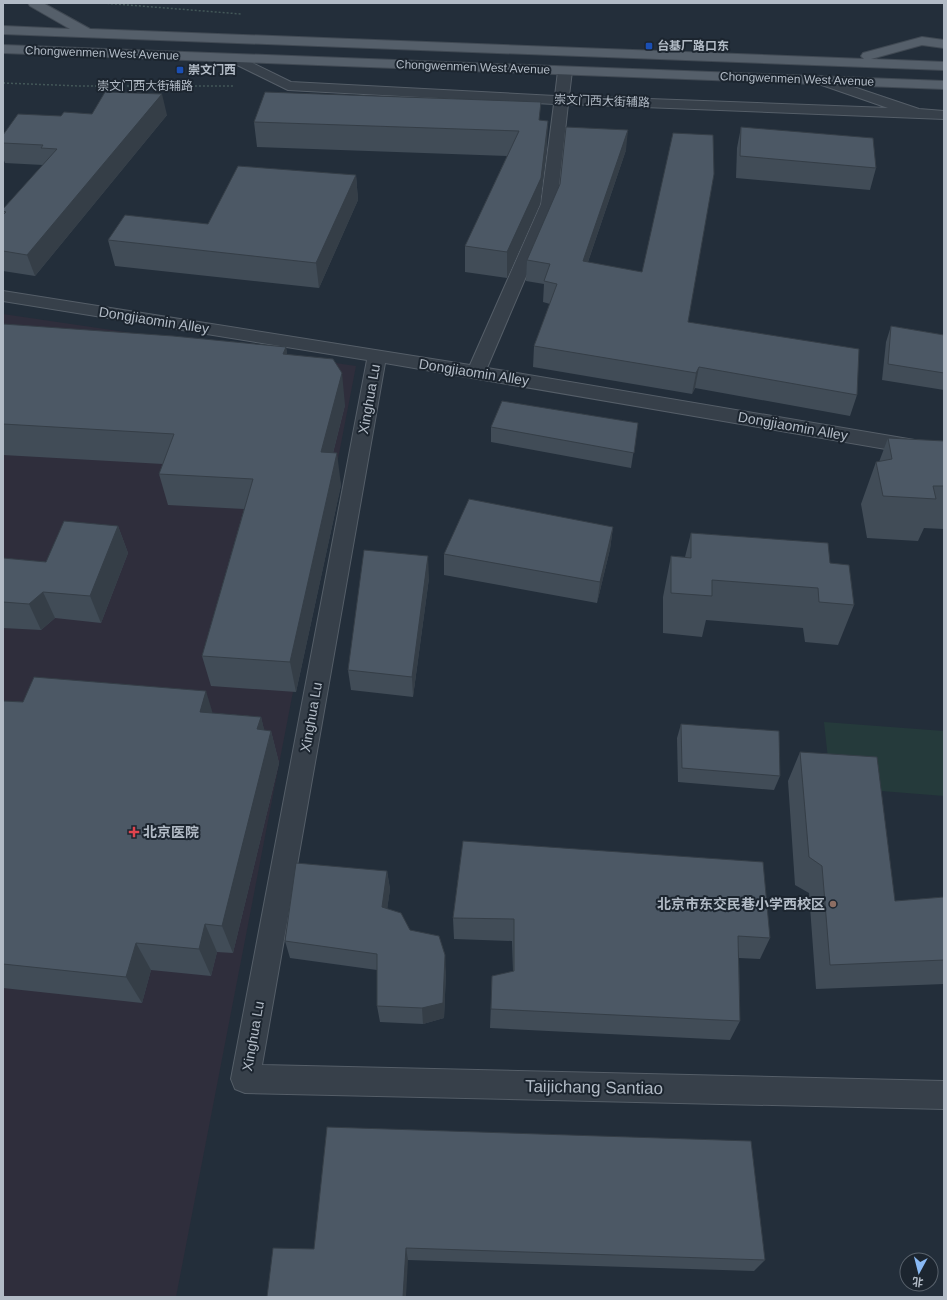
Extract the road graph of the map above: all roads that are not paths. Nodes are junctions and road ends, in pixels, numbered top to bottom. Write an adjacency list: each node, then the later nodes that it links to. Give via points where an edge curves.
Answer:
1 (34, 3): 3 (main road)
2 (3, 30): 3 (main road, Chongwenmen West Avenue)
3 (88, 34): 7 (main road, Chongwenmen West Avenue)
4 (944, 44): 7 (main road, via 922,42)
5 (3, 49): 6 (main road, Chongwenmen West Avenue)
6 (234, 58): 9 (main road, Chongwenmen West Avenue); 12 (street, 崇文门西大街辅路, via 288,86)
7 (846, 62): 8 (main road, Chongwenmen West Avenue)
8 (944, 66)
9 (565, 71): 10 (main road, Chongwenmen West Avenue); 12 (street)
10 (821, 80): 11 (main road, Chongwenmen West Avenue); 13 (street)
11 (944, 85)
12 (561, 100): 13 (street, 崇文门西大街辅路); 17 (street, via 549,204)
13 (917, 113): 14 (street, 崇文门西大街辅路)
14 (944, 114)
15 (3, 296): 16 (street, Dongjiaomin Alley)
16 (377, 356): 17 (street, Dongjiaomin Alley); 19 (street, Xinghua Lu)
17 (476, 372): 18 (street, Dongjiaomin Alley)
18 (944, 452)
19 (245, 1079): 20 (street, Taijichang Santiao)
20 (944, 1095)

